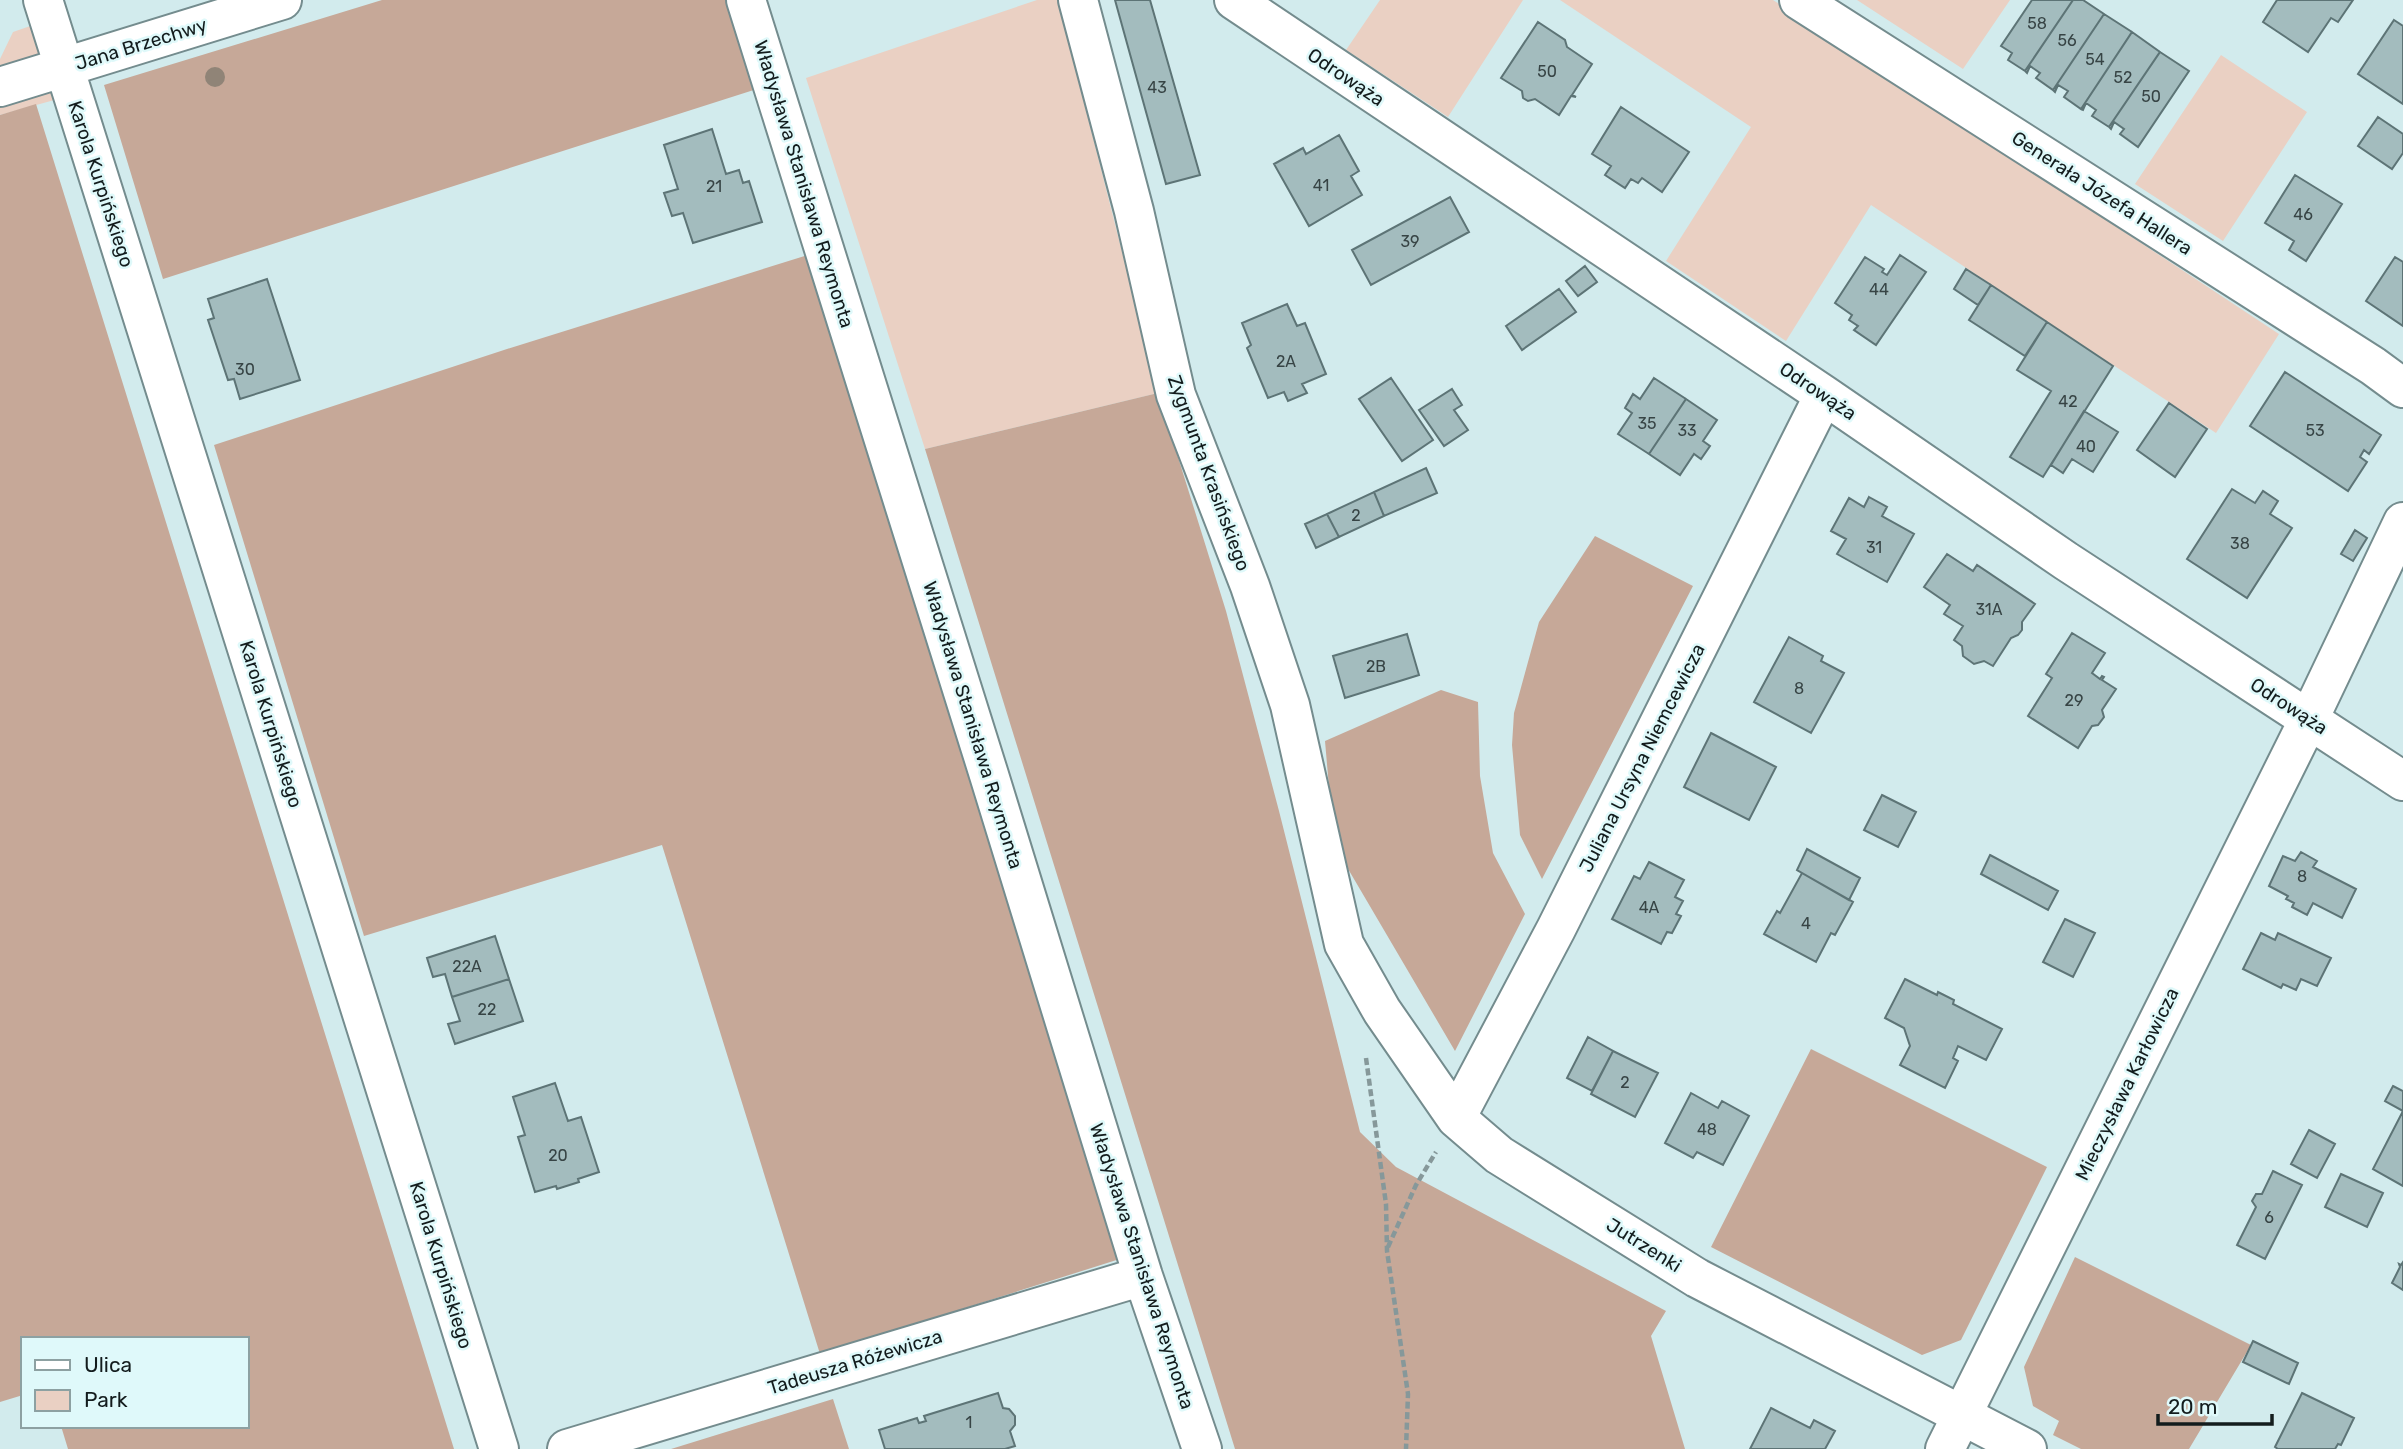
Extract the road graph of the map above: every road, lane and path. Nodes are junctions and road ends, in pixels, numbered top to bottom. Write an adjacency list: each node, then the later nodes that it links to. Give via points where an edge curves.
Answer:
1 (43, 0): 7 (street, Karola Kurpińskiego)
2 (282, 0): 7 (street, Jana Brzechwy)
3 (746, 0): 18 (street, Władysława Stanisława Reymonta)
4 (1078, 0): 14 (street, Zygmunta Krasińskiego, via 1134,211 1176,395 1251,586 1290,705)
5 (1234, 0): 10 (street, Odrowąża)
6 (1799, 0): 9 (street, Generała Józefa Hallera)
7 (64, 68): 8 (street, Jana Brzechwy); 20 (street, Karola Kurpińskiego)
8 (0, 87)
9 (2403, 388)
10 (1824, 395): 12 (street, Odrowąża, via 2066,561); 16 (street, Juliana Ursyna Niemcewicza)
11 (2403, 522): 12 (street, Mieczysława Karłowicza)
12 (2309, 719): 13 (street, Odrowąża); 19 (street, Mieczysława Karłowicza)
13 (2403, 781)
14 (1344, 944): 16 (street, Jutrzenki, via 1382,1011)
15 (1365, 1050): 17 (path)
16 (1456, 1118): 17 (path, via 1416,1185); 19 (street, Jutrzenki, via 1499,1155 1697,1278)
17 (1387, 1251): 23 (path, via 1408,1394)
18 (1143, 1276): 21 (street, Tadeusza Różewicza); 22 (street, Władysława Stanisława Reymonta)
19 (1962, 1416): 24 (street, Mieczysława Karłowicza); 25 (street, Jutrzenki)
20 (499, 1449)
21 (566, 1449)
22 (1202, 1449)
23 (1406, 1449)
24 (1945, 1449)
25 (2027, 1449)

